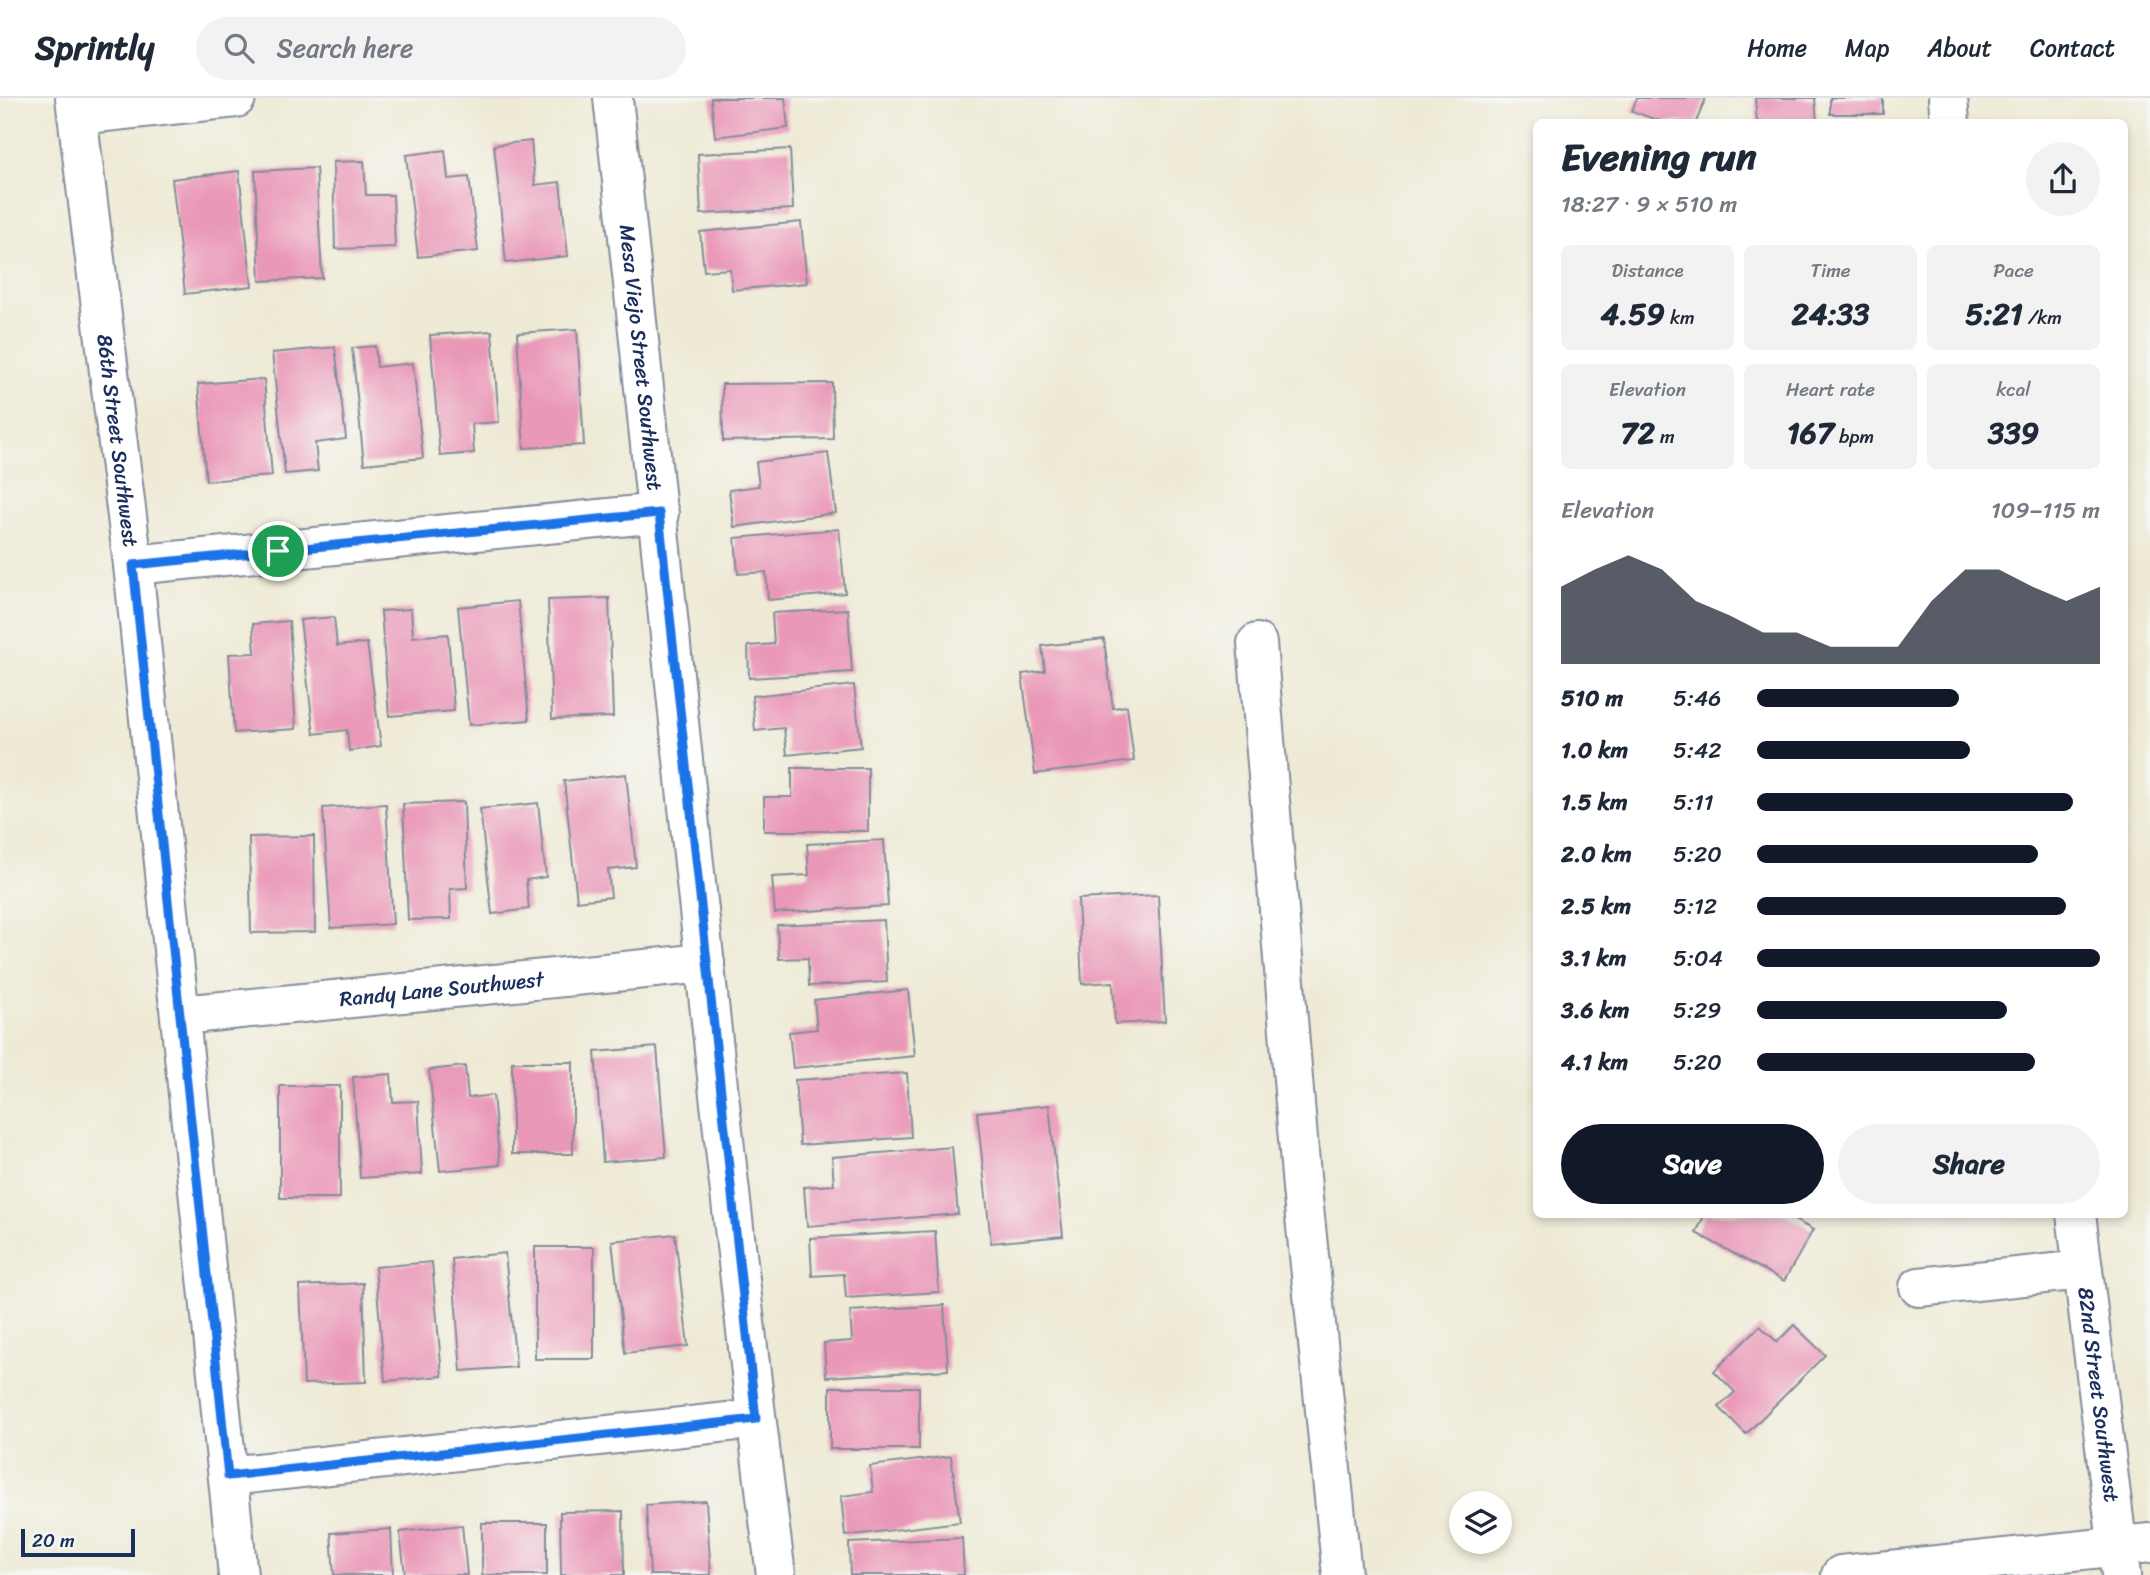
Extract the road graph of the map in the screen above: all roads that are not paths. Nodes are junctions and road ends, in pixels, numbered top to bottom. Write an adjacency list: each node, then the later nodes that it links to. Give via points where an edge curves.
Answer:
1 (236, 98): 4 (street)
2 (613, 98): 6 (street, Mesa Viejo Street Southwest)
3 (1948, 98): 5 (street)
4 (76, 106): 7 (street, 86th Street Southwest)
5 (1950, 119)
6 (659, 513): 7 (street); 9 (street, Mesa Viejo Street Southwest)
7 (133, 565): 10 (street, 86th Street Southwest)
8 (1257, 642): 19 (street, via 1302,1188)
9 (705, 962): 10 (street, Randy Lane Southwest); 14 (street, Mesa Viejo Street Southwest)
10 (181, 1015): 15 (street, 86th Street Southwest)
11 (2077, 1218): 12 (street, 82nd Street Southwest)
12 (2083, 1270): 13 (street); 16 (street, 82nd Street Southwest)
13 (1919, 1287)
14 (756, 1419): 15 (street); 18 (street, Mesa Viejo Street Southwest)
15 (228, 1476): 17 (street, 86th Street Southwest)
16 (2130, 1555): 20 (street)
17 (238, 1575)
18 (776, 1575)
19 (1342, 1575)
20 (1840, 1575)

